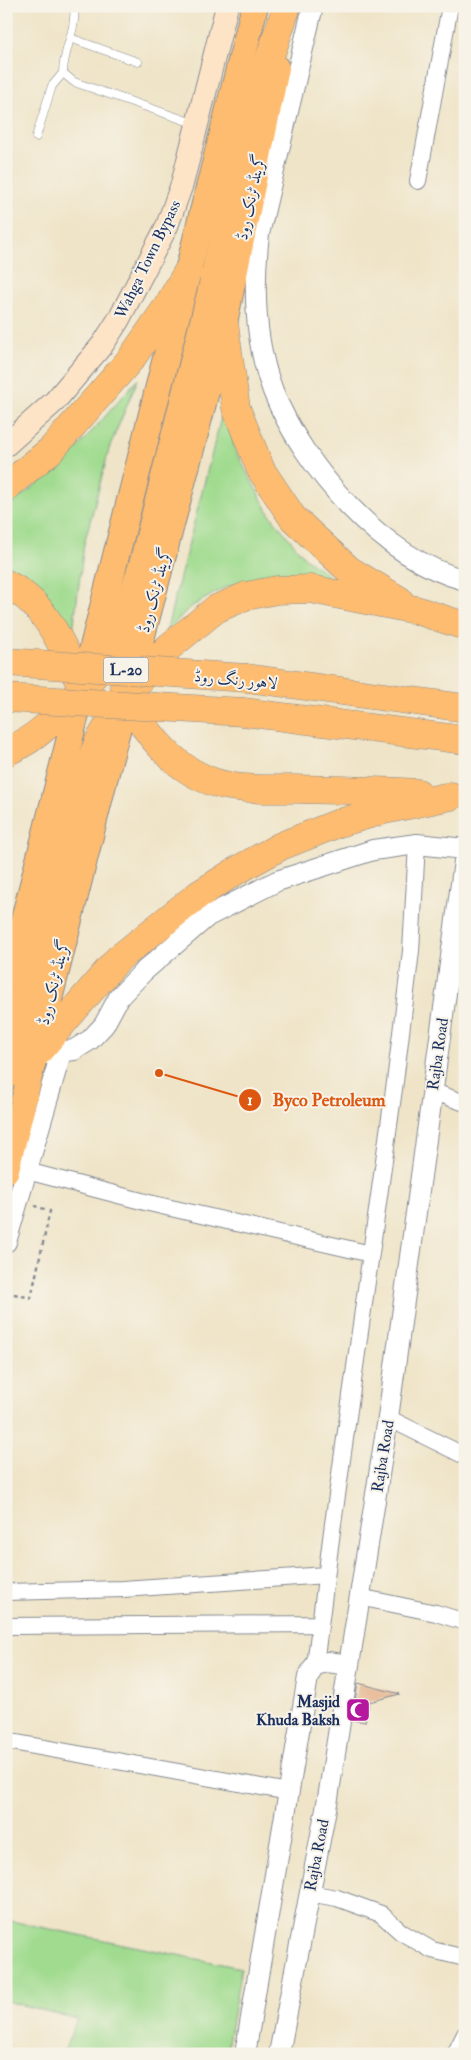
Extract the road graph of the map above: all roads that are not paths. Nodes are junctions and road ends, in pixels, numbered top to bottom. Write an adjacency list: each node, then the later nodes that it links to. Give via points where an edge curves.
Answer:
1 (74, 6): 7 (lane, via 76,19)
2 (227, 6): 10 (main road, Wahga Town Bypass)
3 (255, 6): 13 (highway)
4 (288, 6): 14 (highway, گرینڈ ٹرنک روڈ); 22 (highway, via 253,107 210,298 143,565)
5 (314, 6): 17 (street, via 259,234 256,306 263,356 273,391 289,424 332,486 396,548 447,576)
6 (450, 6): 12 (street)
7 (70, 38): 8 (lane); 9 (lane)
8 (138, 62)
9 (63, 73): 10 (lane, via 74,82); 11 (lane, via 52,86)
10 (198, 124): 15 (main road, Wahga Town Bypass, via 167,226 119,319 76,378)
11 (36, 137)
12 (418, 181)
13 (188, 270): 16 (highway, via 131,359 50,450); 19 (highway)
14 (224, 323): 20 (highway, via 236,408 266,478 293,518 349,570); 25 (highway, گرینڈ ٹرنک روڈ)
15 (6, 445)
16 (6, 487)
17 (465, 580)
18 (6, 584): 24 (highway, via 30,601 52,624)
19 (107, 595): 22 (highway); 24 (highway)
20 (416, 610): 21 (highway); 25 (highway, via 310,589 277,590 246,596 216,609 190,628)
21 (465, 626)
22 (114, 645): 24 (highway, via 100,670); 25 (highway)
23 (6, 662): 27 (highway, لاہور رنگ روڈ / L-20, bridge, via 247,678)
24 (82, 689): 29 (highway); 30 (highway, via 51,724 24,744); 37 (highway)
25 (127, 694): 29 (highway); 31 (highway, گرینڈ ٹرنک روڈ); 32 (highway, via 156,741 175,760 228,786)
26 (6, 698): 28 (highway, لاہور رنگ روڈ / L-20, bridge, via 243,712)
27 (465, 708)
28 (465, 740)
29 (98, 743): 31 (highway); 39 (highway, via 74,799)
30 (6, 752)
31 (104, 780): 38 (highway, گرینڈ ٹرنک روڈ)
32 (458, 796): 38 (highway, via 384,810 339,823 281,846 236,870 198,895 118,959)
33 (417, 844): 34 (street); 38 (street, via 374,850 277,881 208,916 118,997 104,1025 90,1040 74,1050); 44 (street, via 411,951)
34 (465, 849)
35 (465, 854): 36 (street, Rajba Road)
36 (459, 945): 40 (street, Rajba Road)
37 (6, 991)
38 (48, 1054): 42 (main road, گرینڈ ٹرنک روڈ)
39 (6, 1074)
40 (431, 1091): 41 (street); 45 (street, Rajba Road)
41 (465, 1103)
42 (17, 1171): 43 (street); 44 (street)
43 (6, 1242)
44 (371, 1254): 47 (street)
45 (388, 1418): 46 (street); 49 (street, Rajba Road)
46 (465, 1456)
47 (326, 1575): 48 (street, via 123,1589); 51 (street)
48 (6, 1592)
49 (360, 1597): 50 (street); 53 (street, Rajba Road)
50 (465, 1622)
51 (320, 1624): 52 (street); 54 (street)
52 (6, 1626)
53 (348, 1665): 54 (street, via 328,1662); 57 (street, Rajba Road, via 328,1798)
54 (312, 1671): 56 (street)
55 (6, 1741): 56 (street)
56 (289, 1792): 60 (street)
57 (308, 1893): 58 (street, via 337,1898 381,1914 401,1932 432,1950); 61 (street, Rajba Road)
58 (465, 1958)
59 (465, 2034): 62 (street)
60 (245, 2054)
61 (279, 2054)
62 (455, 2054)

